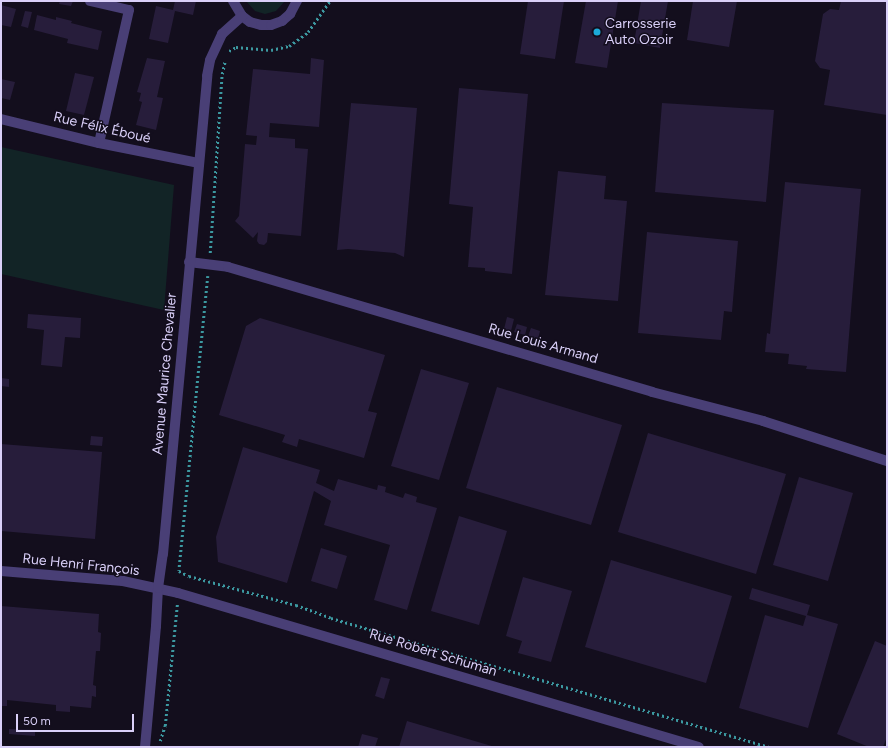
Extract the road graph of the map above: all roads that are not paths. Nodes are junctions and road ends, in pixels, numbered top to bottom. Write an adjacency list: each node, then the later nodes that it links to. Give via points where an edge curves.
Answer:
1 (90, 1): 6 (street, via 129,10)
2 (233, 1): 4 (street)
3 (297, 1): 4 (street, via 290,14 282,21 271,25 250,22)
4 (242, 16): 7 (street, Avenue Maurice Chevalier, via 222,34 210,60 206,76)
5 (1, 119): 6 (street, Rue Félix Éboué)
6 (100, 143): 7 (street, Rue Félix Éboué)
7 (198, 163): 8 (street, Avenue Maurice Chevalier)
8 (189, 262): 9 (street, Rue Louis Armand, via 228,267 652,392 763,422); 11 (street, Avenue Maurice Chevalier)
9 (887, 461)
10 (1, 571): 11 (street, Rue Henri François, via 123,581)
11 (158, 588): 12 (street, Avenue Maurice Chevalier); 13 (street, Rue Robert Schuman)
12 (146, 747)
13 (699, 747)

